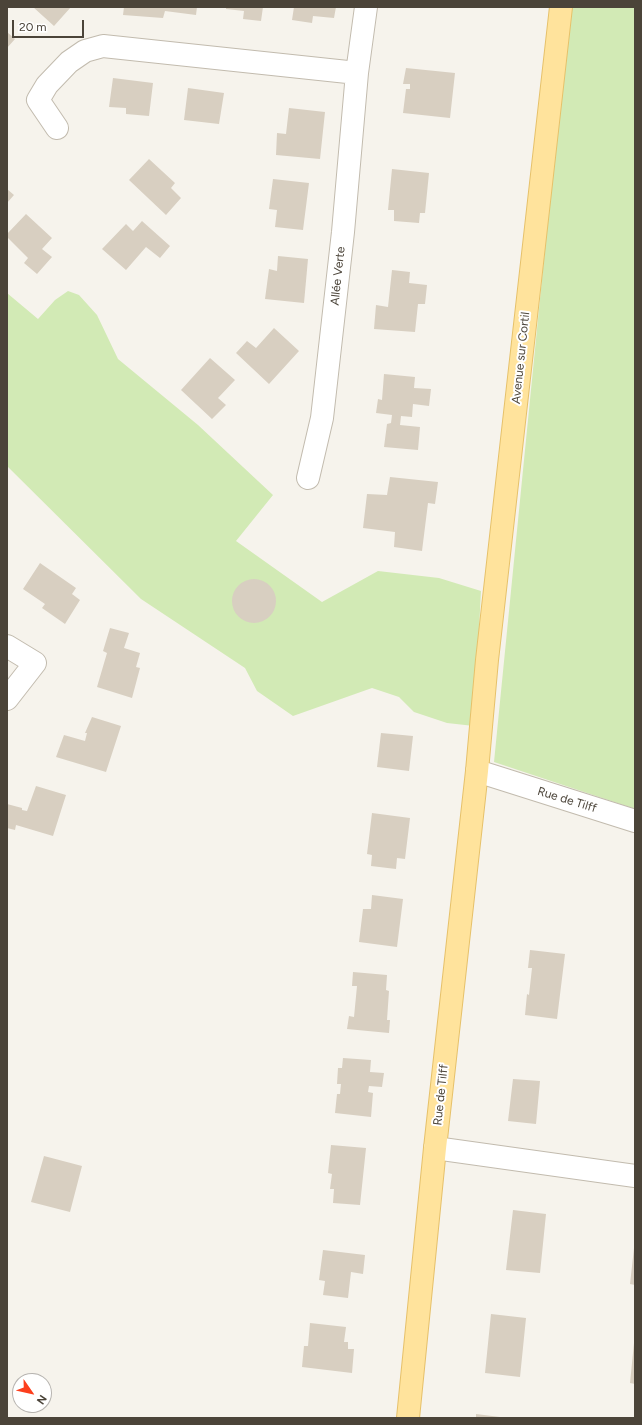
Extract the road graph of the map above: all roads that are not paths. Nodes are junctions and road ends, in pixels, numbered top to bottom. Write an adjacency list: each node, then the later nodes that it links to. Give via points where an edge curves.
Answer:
1 (366, 7): 3 (street, Allée Verte)
2 (561, 7): 8 (main road, Avenue sur Cortil)
3 (357, 73): 4 (street, via 103,46 85,50 69,62 47,85 38,100); 5 (street, Allée Verte, via 343,232 322,418)
4 (57, 128)
5 (308, 478)
6 (7, 646): 7 (street, via 35,663)
7 (7, 699)
8 (482, 709): 9 (main road, Rue de Tilff)
9 (477, 771): 10 (street, Rue de Tilff); 11 (main road, Rue de Tilff)
10 (635, 821)
11 (435, 1148): 12 (street); 13 (main road, Rue de Tilff)
12 (635, 1176)
13 (408, 1418)

